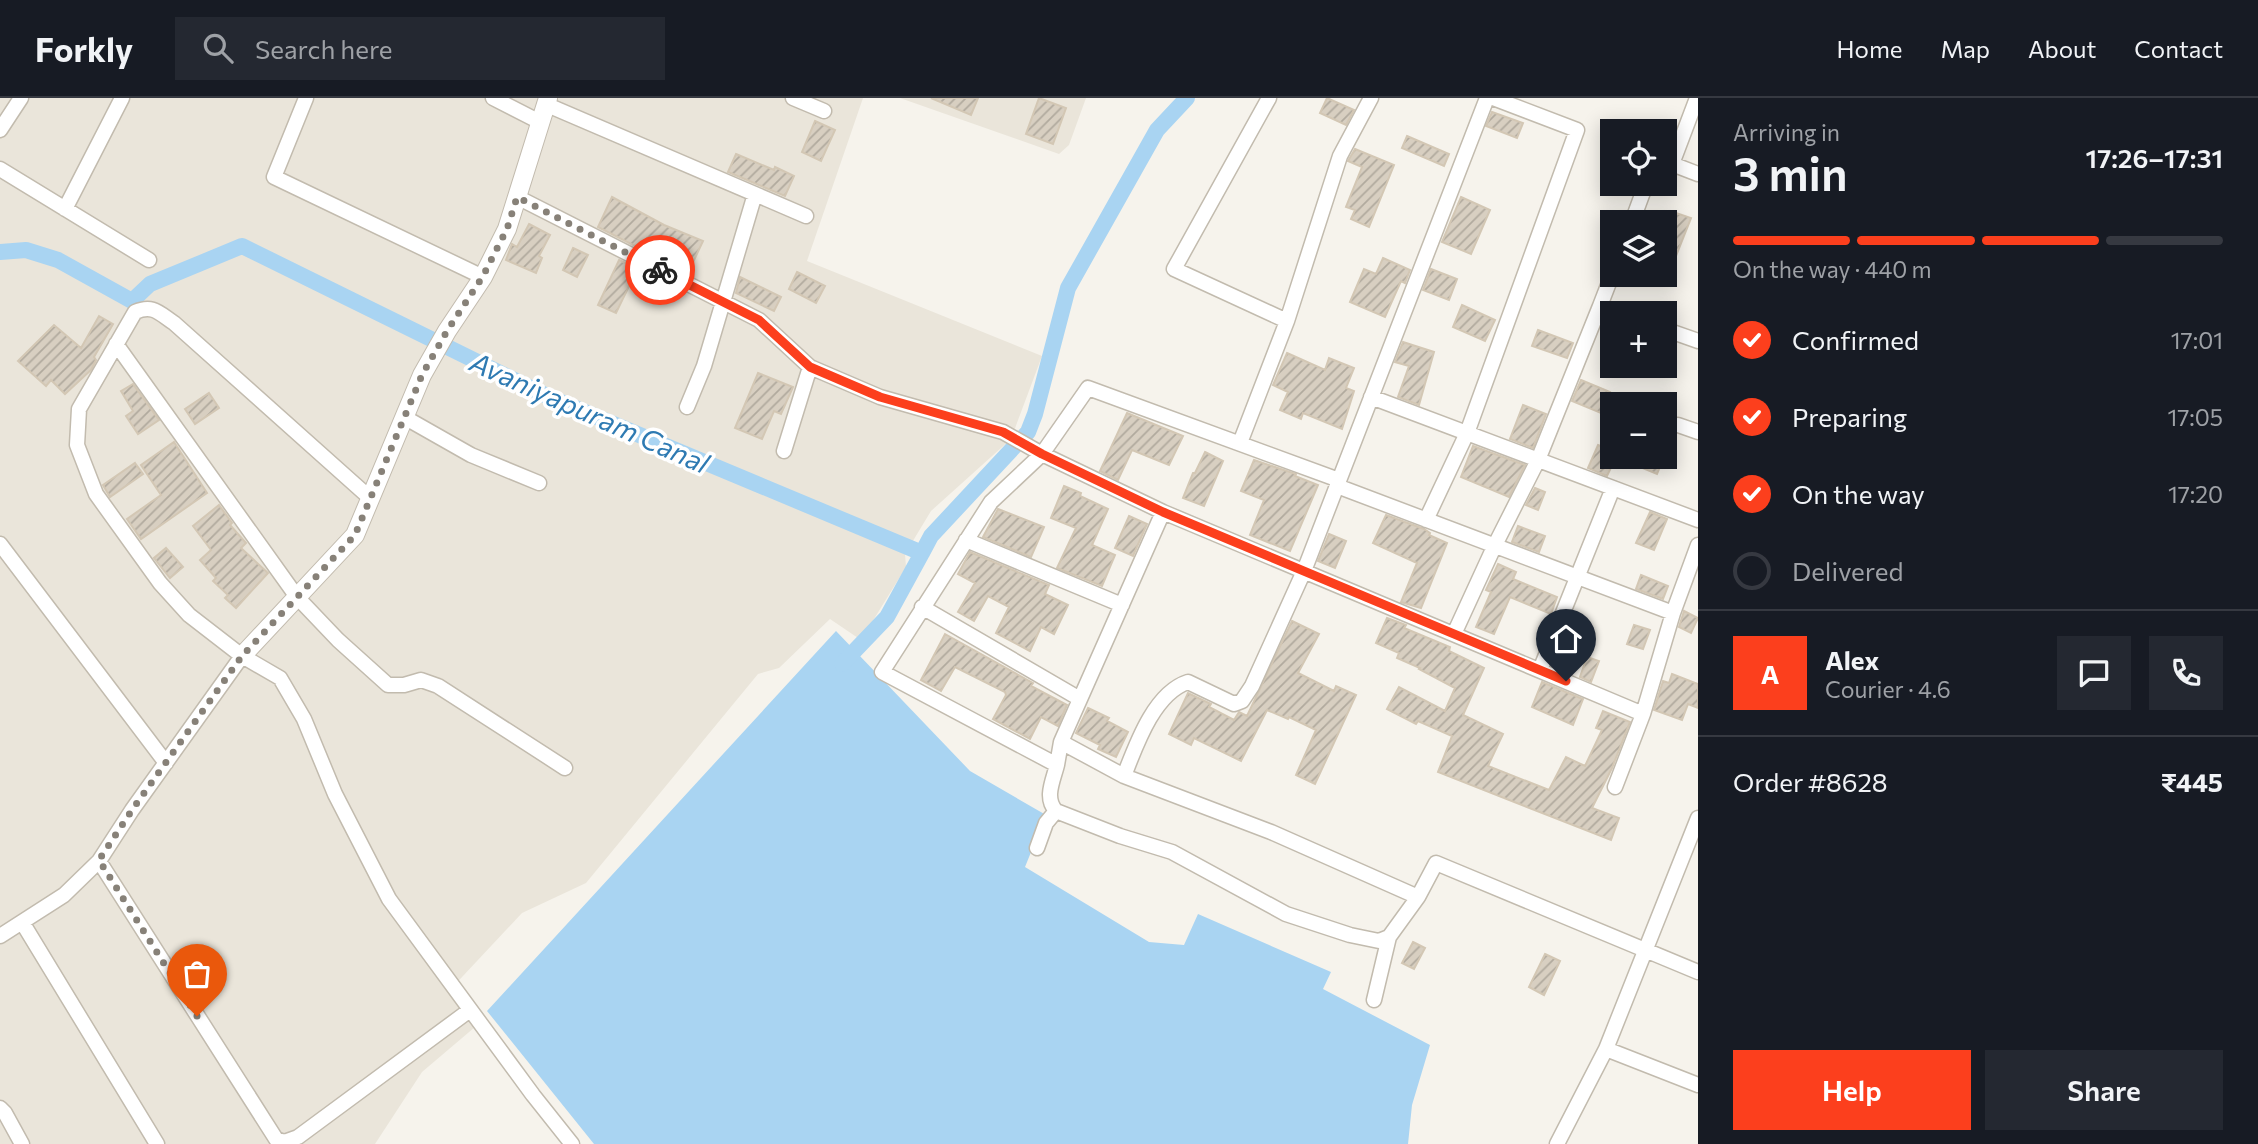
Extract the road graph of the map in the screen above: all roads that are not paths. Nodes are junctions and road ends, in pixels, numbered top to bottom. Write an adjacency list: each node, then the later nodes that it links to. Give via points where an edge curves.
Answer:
1 (21, 98): 14 (street)
2 (122, 98): 21 (street)
3 (306, 98): 24 (street, via 274,177)
4 (493, 98): 13 (street)
5 (793, 98): 12 (street)
6 (1269, 98): 27 (street, via 1174,269)
7 (1371, 98): 27 (street, via 1340,156)
8 (1487, 98): 32 (street)
9 (1493, 98): 37 (street, via 1577,130)
10 (1697, 98): 15 (street)
11 (547, 101): 13 (street); 19 (street)
12 (824, 111)
13 (540, 122): 20 (street)
14 (0, 130)
15 (1677, 143)
16 (1677, 166): 18 (street)
17 (0, 169): 21 (street)
18 (1698, 174)
19 (755, 194): 22 (street); 25 (street)
20 (517, 197): 24 (street); 25 (street)
21 (65, 209): 23 (street)
22 (806, 216)
23 (149, 260)
24 (483, 276): 34 (street, via 422,375)
25 (722, 301): 31 (street, via 759,320); 33 (street)
26 (1600, 308): 41 (street)
27 (1287, 321): 38 (street)
28 (1677, 334): 29 (street)
29 (1698, 341)
30 (117, 344): 45 (street, via 135,312 145,308 156,311); 55 (street); 60 (street, via 79,409 77,445 96,494 160,583 189,615)
31 (810, 367): 39 (street); 40 (street, via 880,397 1003,432)
32 (1371, 397): 37 (street); 43 (street)
33 (687, 407)
34 (404, 416): 42 (street, via 471,455); 45 (street)
35 (1678, 425): 36 (street)
36 (1698, 432)
37 (1467, 433): 41 (street); 47 (street)
38 (1240, 443): 40 (street, via 1088,388); 43 (street)
39 (784, 451)
40 (1042, 454): 46 (street); 49 (street, via 991,502)
41 (1538, 460): 44 (street); 52 (street)
42 (538, 483)
43 (1338, 483): 47 (street); 53 (street)
44 (1613, 488): 48 (street); 54 (street)
45 (370, 498): 55 (street, via 355,535)
46 (1163, 512): 53 (street); 56 (street)
47 (1426, 520): 52 (street)
48 (1698, 520)
49 (966, 540): 56 (street); 57 (street)
50 (0, 544): 65 (street)
51 (1698, 545): 58 (street)
52 (1494, 547): 54 (street); 59 (street)
53 (1304, 571): 59 (street); 68 (street, via 1242,701 1234,704 1188,682 1176,686 1142,732)
54 (1576, 577): 58 (street); 61 (street)
55 (297, 597): 60 (street); 67 (street, via 388,685 421,680 438,686)
56 (1122, 605): 62 (street)
57 (922, 607): 62 (street); 66 (street, via 882,672)
58 (1673, 613): 63 (street)
59 (1454, 634): 61 (street)
60 (242, 656): 65 (street); 82 (street, via 280,678 389,899)
61 (1540, 670): 63 (street)
62 (1080, 699): 64 (street)
63 (1643, 714): 69 (street)
64 (1061, 742): 66 (street); 68 (street)
65 (166, 763): 74 (street)
66 (1057, 765): 70 (street, via 1049,797)
67 (565, 768)
68 (1124, 776): 75 (street, via 1271,832)
69 (1615, 787)
70 (1056, 811): 73 (street, via 1046,822); 78 (street, via 1172,852 1286,914 1350,935 1379,940)
71 (1698, 818): 72 (street)
72 (1693, 844): 79 (street)
73 (1037, 848)
74 (99, 860): 76 (street, via 64,895); 82 (street, via 276,1139 284,1142 298,1137)
75 (1418, 897): 78 (street); 79 (street, via 1436,863)
76 (22, 922): 77 (street); 87 (street)
77 (0, 936)
78 (1389, 937): 81 (street)
79 (1646, 950): 80 (street); 83 (street)
80 (1698, 972)
81 (1374, 1000)
82 (470, 1010): 88 (street)
83 (1606, 1049): 84 (street); 89 (street)
84 (1698, 1085)
85 (0, 1108): 86 (street)
86 (22, 1144)
87 (157, 1144)
88 (572, 1144)
89 (1557, 1144)

